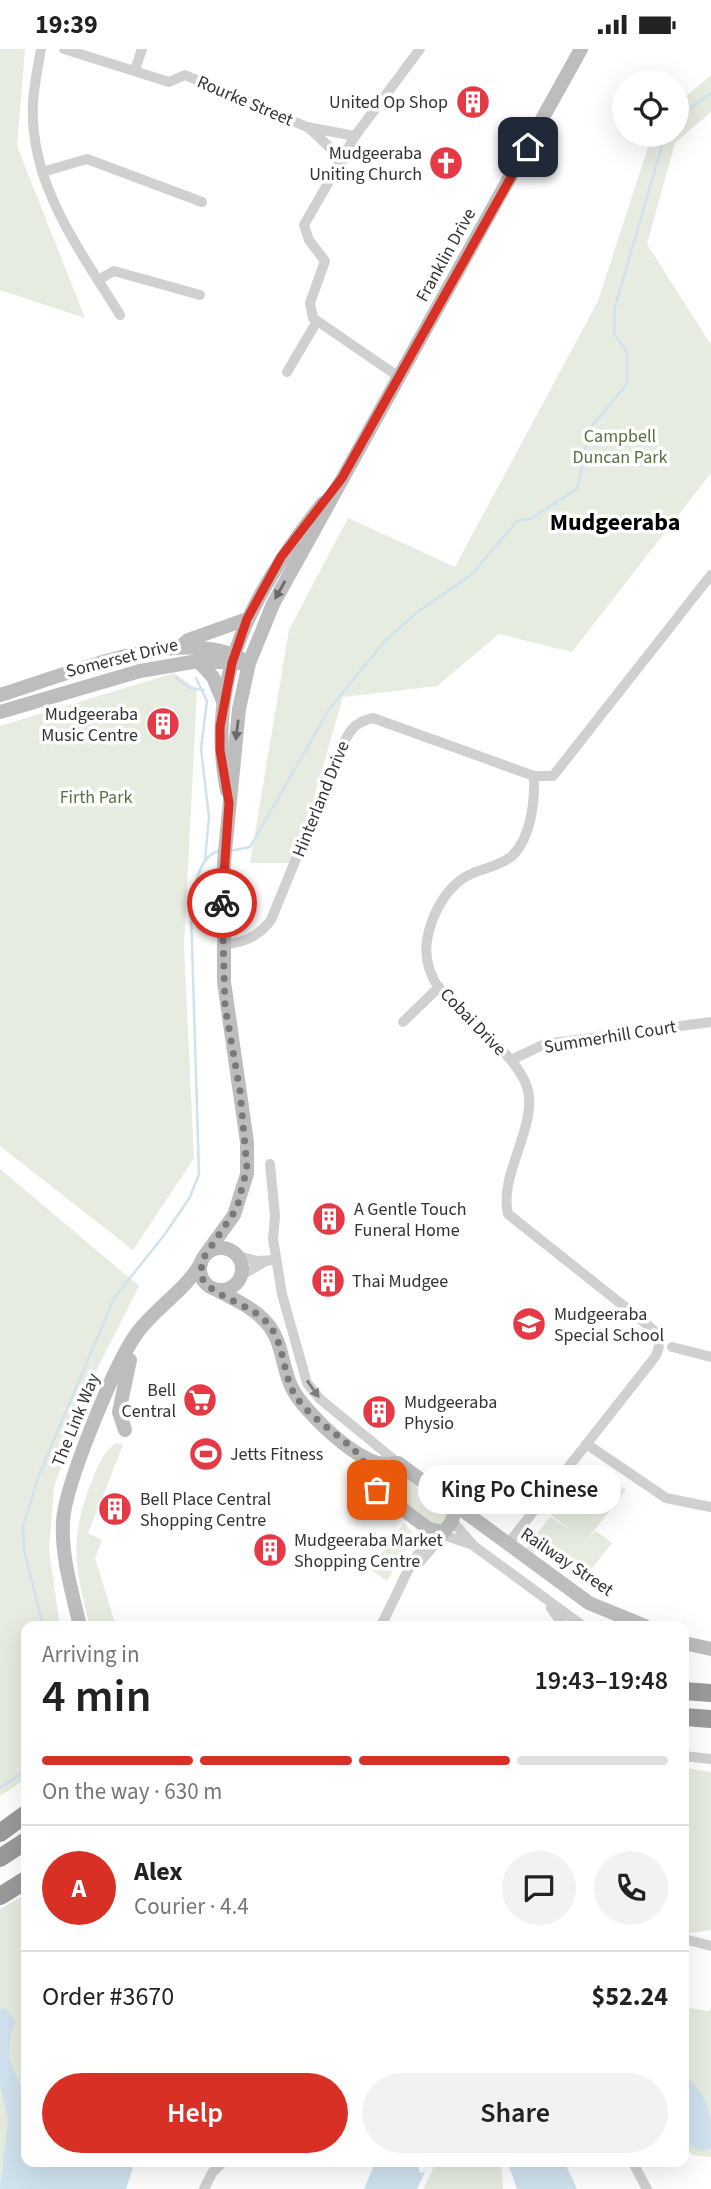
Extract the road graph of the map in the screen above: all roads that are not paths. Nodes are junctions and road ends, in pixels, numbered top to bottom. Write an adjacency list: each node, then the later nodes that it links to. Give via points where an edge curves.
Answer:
1 (41, 49): 10 (street, via 33,103 34,140)
2 (64, 49): 6 (street, Rourke Street)
3 (142, 49): 6 (street)
4 (420, 49): 8 (street)
5 (581, 49): 17 (main road, Franklin Drive)
6 (135, 70): 7 (street, Rourke Street, via 169,82 185,75)
7 (307, 127): 8 (street, Rourke Street); 9 (street, Rourke Street)
8 (355, 136): 9 (street)
9 (342, 160): 15 (street, via 304,225 325,261 310,303)
10 (42, 172): 11 (street, via 87,159); 12 (street, via 55,210)
11 (202, 202)
12 (99, 280): 13 (street, via 114,271); 14 (street)
13 (200, 295)
14 (120, 315)
15 (316, 323): 16 (street); 17 (street)
16 (287, 372)
17 (399, 377): 18 (main road, Franklin Drive)
18 (342, 478): 20 (main road, via 281,557); 24 (main road, one-way to 24, via 272,604)
19 (711, 575): 28 (street, via 559,772 547,778)
20 (247, 619): 21 (main road, via 188,640); 22 (main road)
21 (179, 648): 22 (main road, Somerset Drive, via 204,648); 25 (main road, Somerset Drive, via 107,663)
22 (233, 659): 23 (main road, Somerset Drive); 24 (main road, Somerset Drive); 26 (main road)
23 (198, 661): 26 (main road, via 213,677); 27 (main road, Somerset Drive, via 112,677)
24 (249, 663): 29 (main road, one-way to 29)
25 (0, 695)
26 (223, 702): 29 (main road, via 220,750)
27 (0, 712)
28 (534, 776): 30 (street, Hinterland Drive, via 373,718 358,721 341,748 271,919 250,938); 31 (street, Cobai Drive, via 533,806 513,854 457,882 440,905 427,949)
29 (229, 803): 30 (main road)
30 (222, 945): 36 (main road, via 225,1006 248,1154)
31 (439, 987): 32 (street); 34 (street, Cobai Drive)
32 (403, 1022)
33 (711, 1022): 34 (street, Summerhill Court, via 545,1044)
34 (511, 1060): 50 (street, Cobai Drive, via 527,1086 529,1103 508,1189 508,1214 659,1337 655,1357)
35 (270, 1164): 39 (street, Railway Street)
36 (234, 1215): 37 (main road, via 232,1237); 38 (main road, The Link Way)
37 (237, 1255): 38 (main road, via 222,1248); 39 (street); 40 (main road)
38 (203, 1259): 41 (main road, via 201,1276); 42 (main road, The Link Way)
39 (271, 1260): 40 (street); 52 (street, Railway Street, one-way to 52, via 314,1394)
40 (241, 1276): 41 (main road, via 230,1289); 43 (main road, Railway Street, via 242,1290)
41 (215, 1290): 42 (main road, The Link Way, via 196,1290); 43 (main road, Railway Street)
42 (170, 1300): 44 (main road, The Link Way)
43 (253, 1310): 51 (main road, Railway Street, via 275,1335 289,1382 301,1403)
44 (154, 1315): 47 (main road, The Link Way); 48 (main road, The Link Way, via 132,1340)
45 (673, 1347): 46 (street)
46 (711, 1357)
47 (130, 1360): 48 (main road, The Link Way); 49 (main road, via 119,1412)
48 (102, 1419): 63 (main road, The Link Way, via 65,1504 65,1549)
49 (125, 1430)
50 (588, 1444): 55 (street, via 653,1492); 58 (street)
51 (357, 1453): 52 (main road, Railway Street, via 377,1464); 53 (main road, Railway Street)
52 (392, 1464): 53 (main road, via 377,1470); 54 (main road, Railway Street)
53 (373, 1482): 57 (main road, Railway Street, via 377,1490)
54 (448, 1503): 56 (main road, Railway Street); 57 (main road, Railway Street, via 454,1511)
55 (711, 1507)
56 (473, 1520): 57 (main road); 58 (main road, Railway Street)
57 (443, 1527): 59 (street, Railway Street); 59 (street, Railway Street); 60 (street); 60 (street, via 412,1562)
58 (507, 1545): 69 (main road, Railway Street, via 604,1611)
59 (474, 1546): 61 (street, Railway Street)
60 (401, 1585): 64 (street)
61 (549, 1605): 62 (street, Railway Street); 65 (street, Railway Street); 66 (street, Railway Street)
62 (563, 1612): 67 (street, Railway Street); 68 (street, Railway Street)
63 (79, 1621)
64 (383, 1621)
65 (560, 1621)
66 (565, 1621)
67 (576, 1621)
68 (580, 1621)
69 (631, 1621)
70 (689, 1644): 71 (main road)
71 (711, 1650): 72 (main road)
72 (689, 1652)
73 (689, 1692): 74 (highway)
74 (711, 1693)
75 (689, 1717): 76 (highway)
76 (711, 1719)
77 (689, 1757): 78 (street)
78 (711, 1759)
79 (21, 1818): 80 (highway)
80 (0, 1833)
81 (21, 1844): 82 (highway)
82 (0, 1858)
83 (21, 1883): 84 (highway)
84 (0, 1896)
85 (689, 1940): 86 (street)
86 (711, 1946)
87 (218, 2167): 89 (street)
88 (635, 2167): 90 (street)
89 (204, 2189)
90 (647, 2189)

